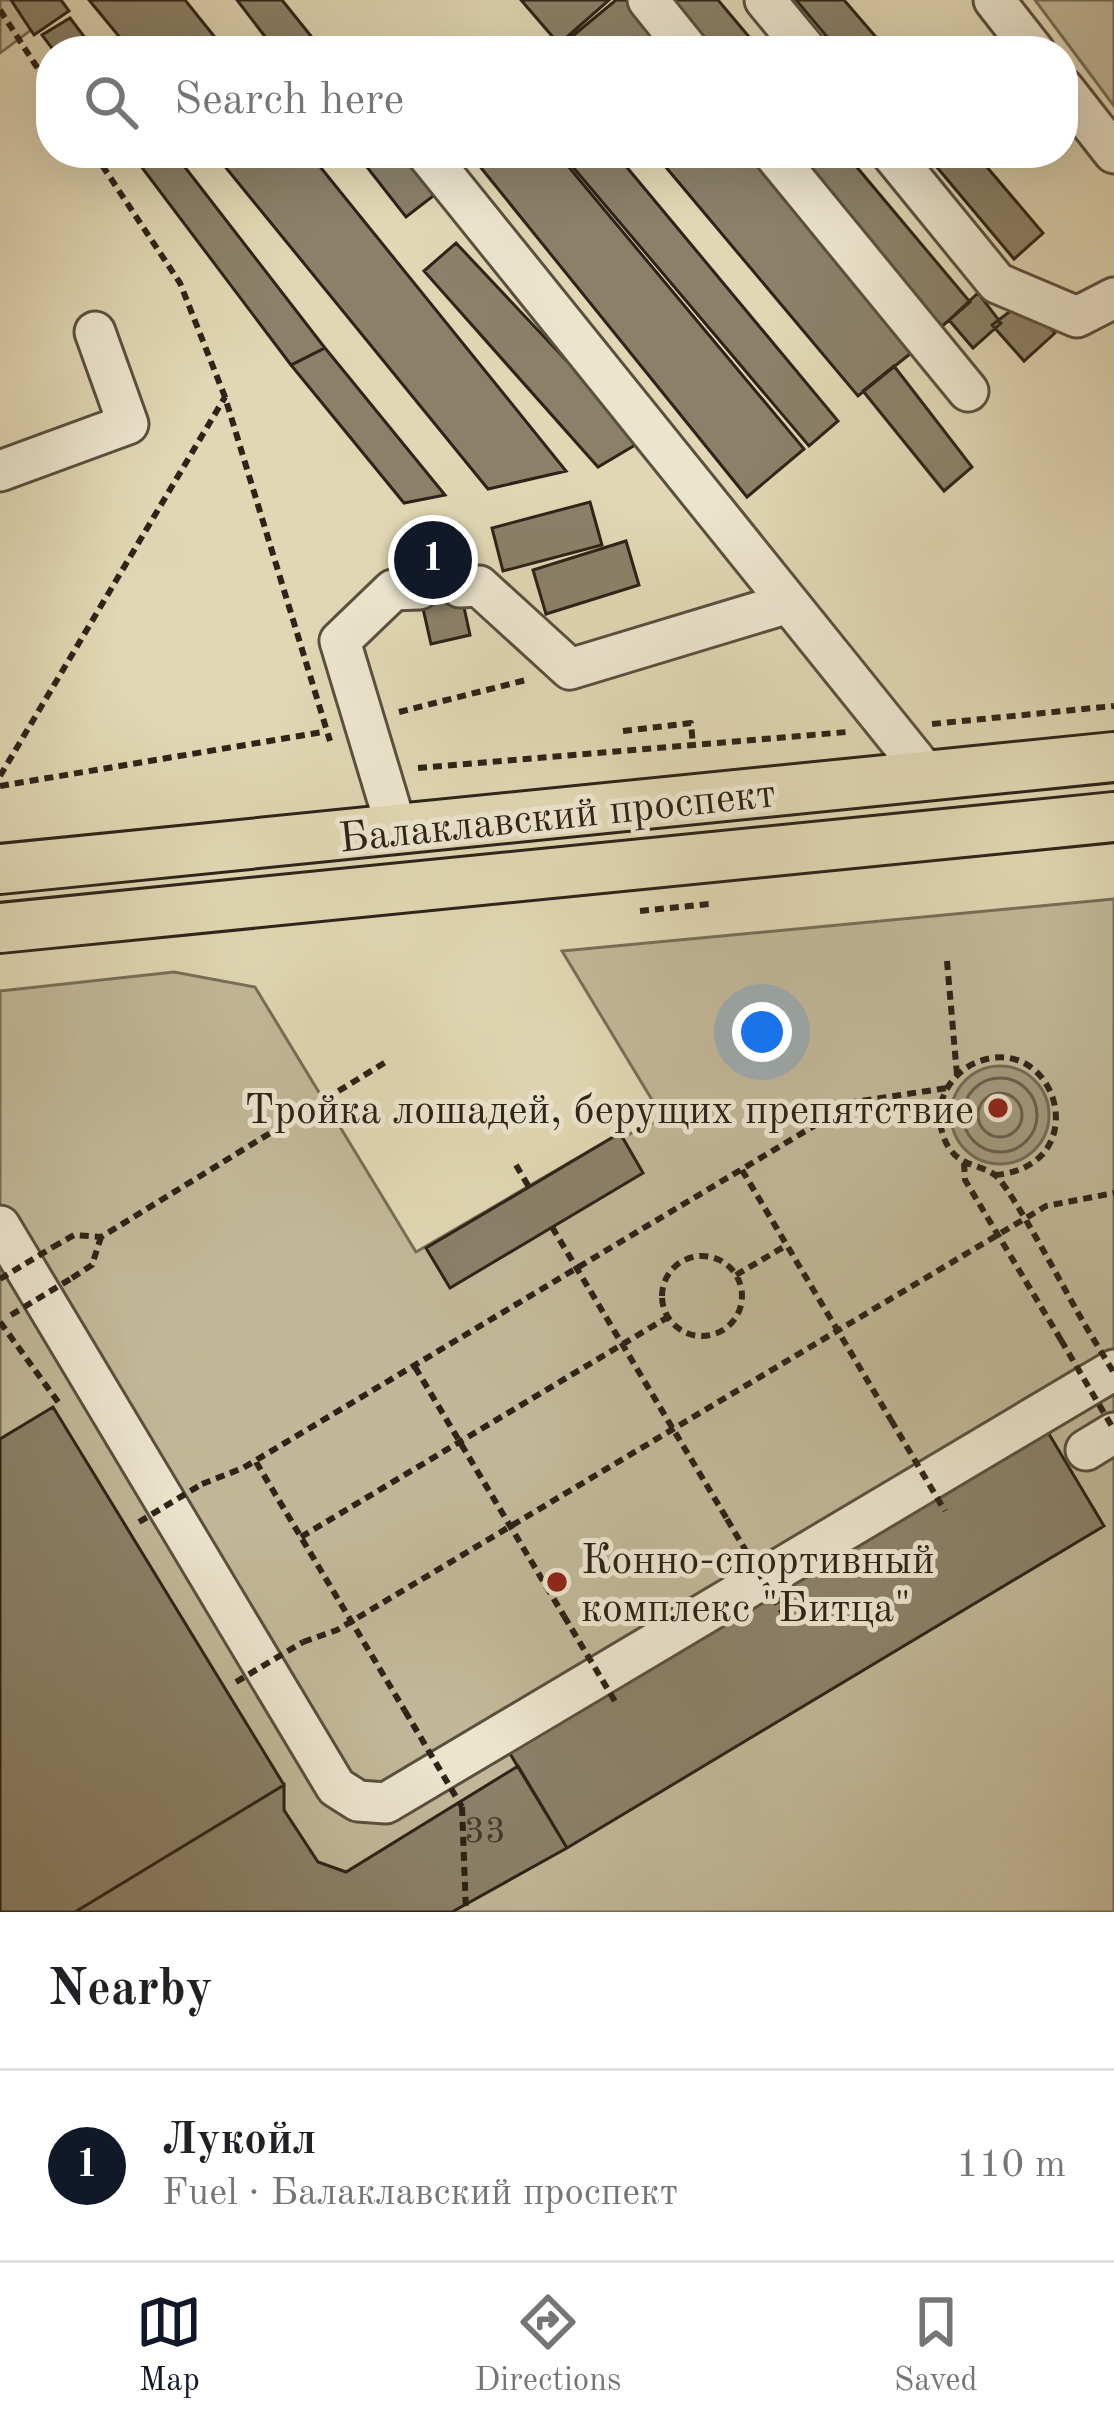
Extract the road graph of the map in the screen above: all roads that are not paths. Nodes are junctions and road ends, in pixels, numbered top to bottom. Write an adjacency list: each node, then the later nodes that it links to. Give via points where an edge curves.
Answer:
1 (647, 0): 4 (street)
2 (766, 0): 5 (street)
3 (994, 0): 6 (street)
4 (677, 36)
5 (795, 36)
6 (1022, 36)
7 (1078, 107): 8 (street)
8 (1114, 153)
9 (438, 168): 18 (street)
10 (785, 168): 14 (street)
11 (903, 168): 12 (street, via 997,283 1077,316)
12 (1114, 298)
13 (95, 332): 15 (street, via 128,424)
14 (968, 391)
15 (0, 471)
16 (460, 587): 18 (street, via 479,586 571,670)
17 (419, 589): 22 (street, via 393,590 340,640)
18 (785, 604): 20 (street)
19 (1114, 757): 20 (main road, Балаклавский проспект)
20 (929, 777): 22 (main road, Балаклавский проспект)
21 (1114, 817): 24 (main road, Балаклавский проспект)
22 (397, 830): 23 (main road, Балаклавский проспект)
23 (0, 869)
24 (0, 928)
25 (0, 1226): 26 (street, via 336,1786 358,1801 386,1803)
26 (1114, 1371)

